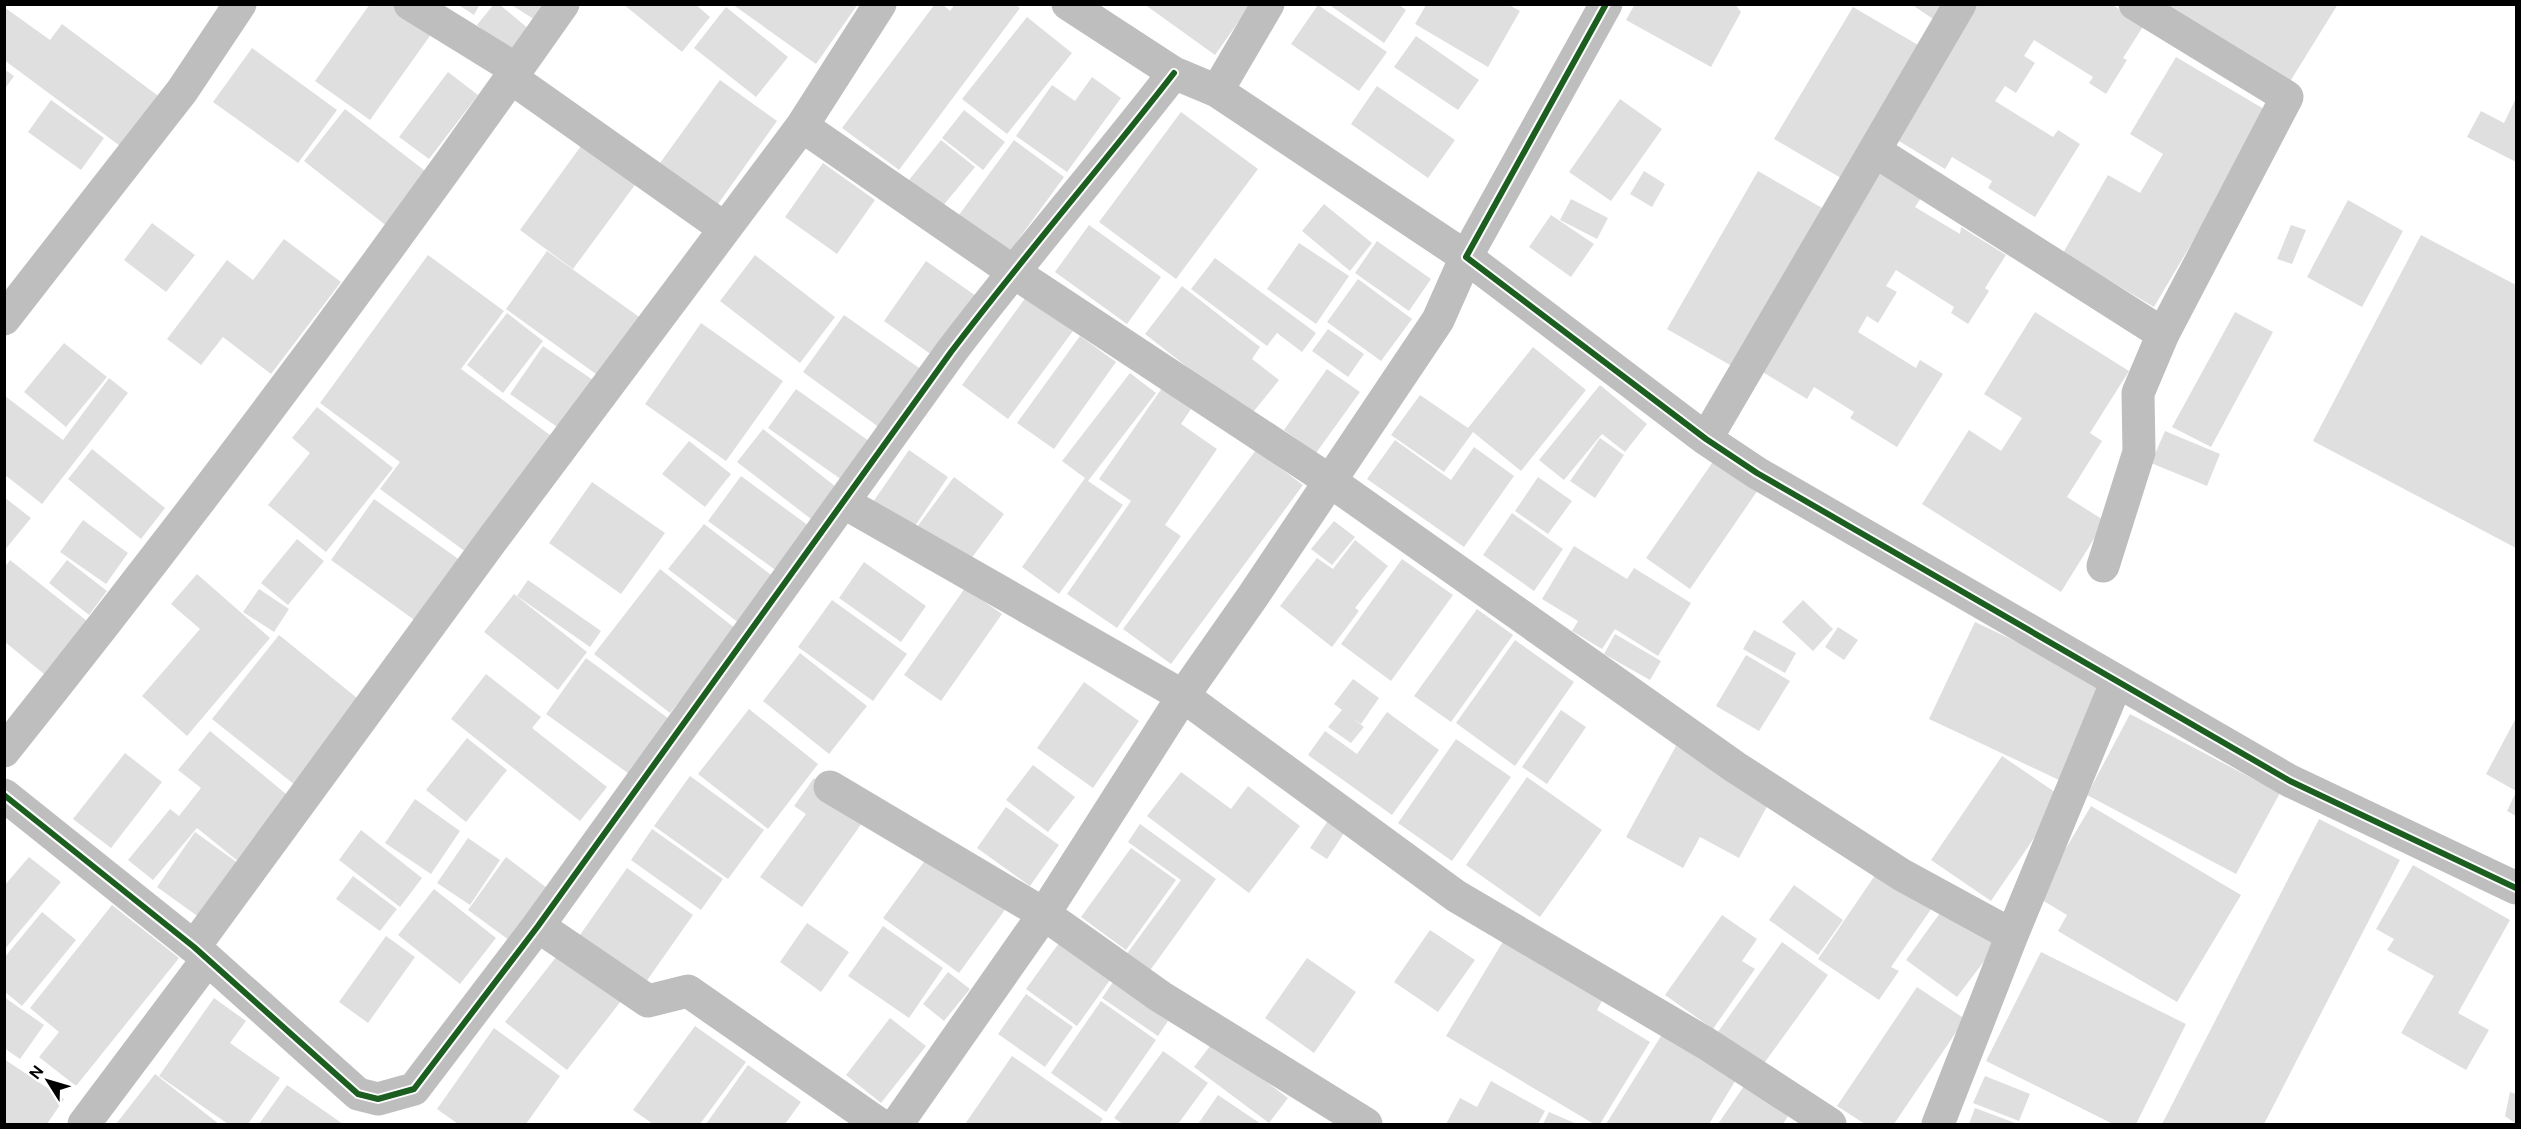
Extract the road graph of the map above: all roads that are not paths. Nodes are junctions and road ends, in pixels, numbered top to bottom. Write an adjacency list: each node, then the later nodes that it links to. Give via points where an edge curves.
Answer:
1 (240, 4): 18 (street, via 182,91)
2 (410, 4): 11 (street)
3 (563, 4): 11 (street)
4 (880, 4): 13 (street)
5 (1068, 4): 10 (street)
6 (1268, 4): 12 (street)
7 (1606, 4): 16 (street)
8 (1960, 4): 14 (street)
9 (2134, 4): 19 (street, via 2287,97)
10 (1174, 73): 12 (street); 17 (street)
11 (513, 74): 15 (street); 26 (street, via 356,295 149,569)
12 (1217, 91): 16 (street)
13 (802, 126): 15 (street); 17 (street)
14 (1875, 151): 19 (street); 20 (street)
15 (724, 228): 33 (street)
16 (1466, 256): 20 (street); 21 (street, via 1438,320)
17 (1012, 271): 21 (street); 22 (street)
18 (4, 319)
19 (2163, 334): 23 (street, via 2138,393 2139,452)
20 (1706, 439): 24 (street, via 1757,473)
21 (1330, 481): 25 (street); 32 (street, via 1735,767 1902,874)
22 (843, 502): 25 (street); 31 (street)
23 (2103, 566)
24 (2117, 681): 29 (street, via 2290,781); 32 (street)
25 (1183, 696): 30 (street); 38 (street, via 1456,896 1707,1044)
26 (4, 751)
27 (830, 787): 30 (street)
28 (4, 795): 33 (street)
29 (2517, 888)
30 (1044, 914): 36 (street); 37 (street, via 1161,997)
31 (538, 926): 33 (street, via 414,1089 378,1099 358,1094); 35 (street, via 648,1001 688,991)
32 (2012, 935): 39 (street)
33 (201, 954): 34 (street)
34 (84, 1125)
35 (879, 1125)
36 (897, 1125)
37 (1366, 1125)
38 (1830, 1125)
39 (1938, 1125)

